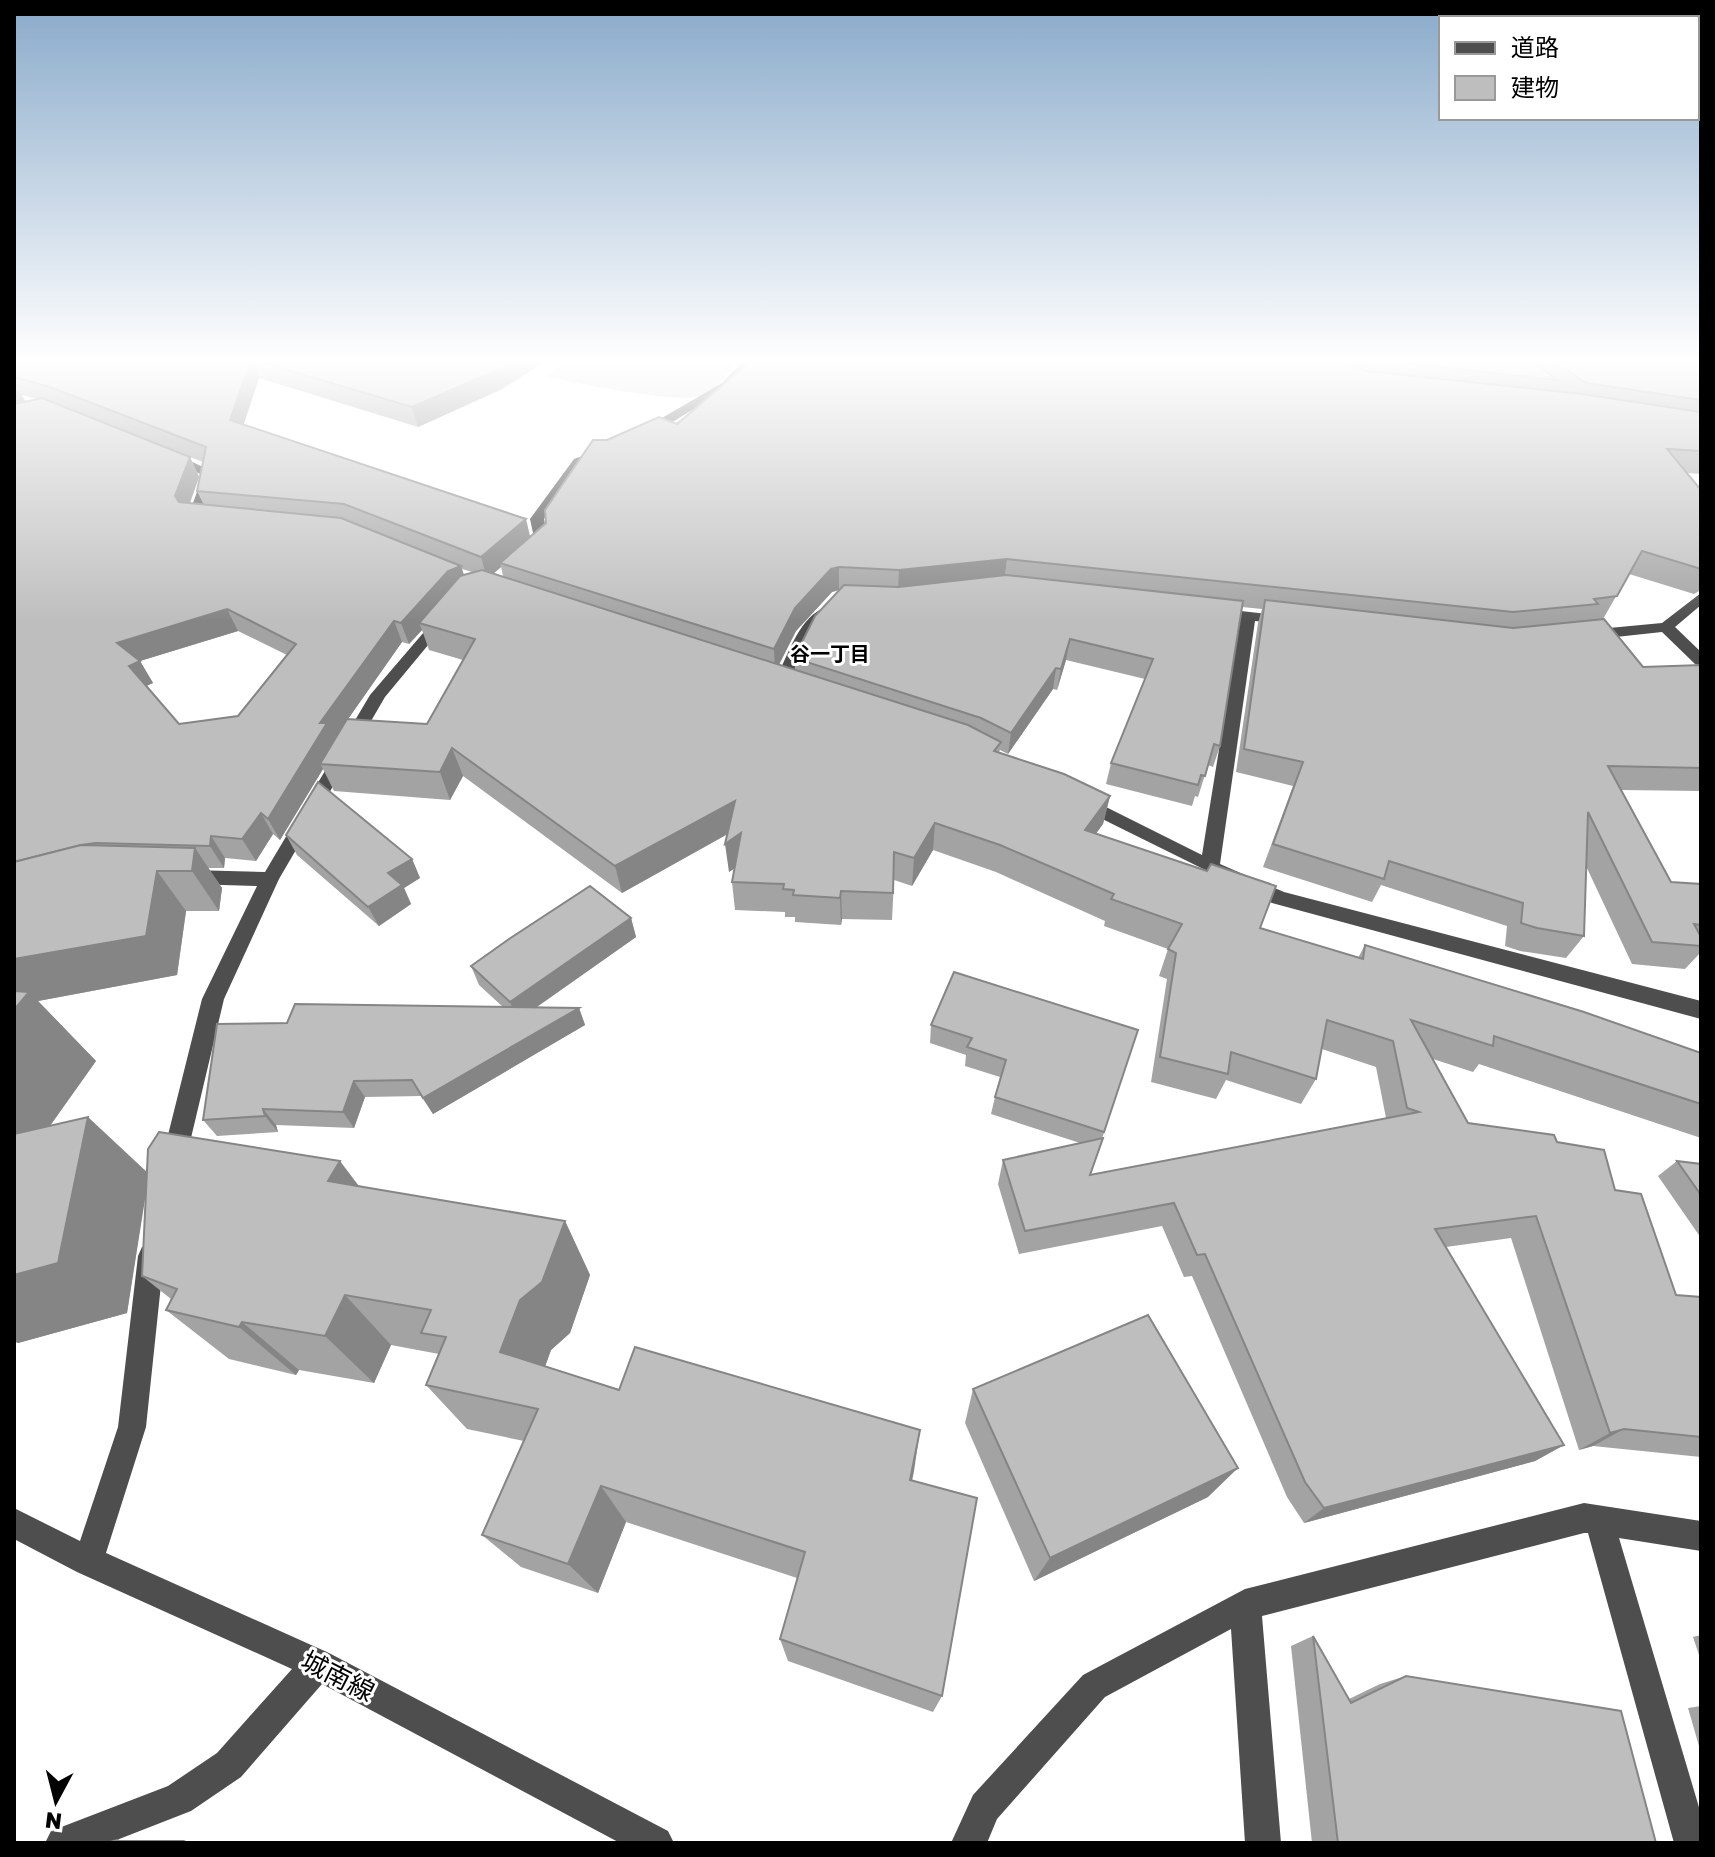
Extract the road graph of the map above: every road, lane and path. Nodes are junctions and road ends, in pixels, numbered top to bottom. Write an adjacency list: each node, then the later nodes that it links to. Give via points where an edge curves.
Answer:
1 (153, 450): 3 (street, via 210,473 195,517)
2 (606, 450): 4 (street, via 578,462 537,519 542,543)
3 (226, 520)
4 (521, 561)
5 (839, 597): 14 (street, via 806,633 789,686)
6 (1701, 597): 11 (street)
7 (453, 608): 18 (street, via 378,695)
8 (1202, 610): 9 (street)
9 (1248, 615): 10 (street); 16 (street)
10 (1295, 621)
11 (1666, 627): 12 (street); 13 (street)
12 (1576, 636)
13 (1701, 661)
14 (752, 674)
15 (1070, 796): 16 (street)
16 (1210, 867): 19 (street, via 1279,898)
17 (172, 876): 18 (street)
18 (270, 879): 20 (street, via 213,999)
19 (1701, 1010)
20 (170, 1177)
21 (156, 1237): 25 (street, via 148,1267 132,1427)
22 (1599, 1521): 24 (street); 26 (street, via 1584,1518); 32 (street)
23 (14, 1523): 25 (street, 城南線)
24 (1701, 1536)
25 (88, 1561): 27 (street, 城南線)
26 (1245, 1605): 30 (street, via 1094,1686 985,1807); 31 (street)
27 (318, 1664): 28 (street, via 229,1765 179,1799); 29 (street, 城南線)
28 (63, 1843)
29 (656, 1843)
30 (969, 1843)
31 (1263, 1843)
32 (1692, 1843)

